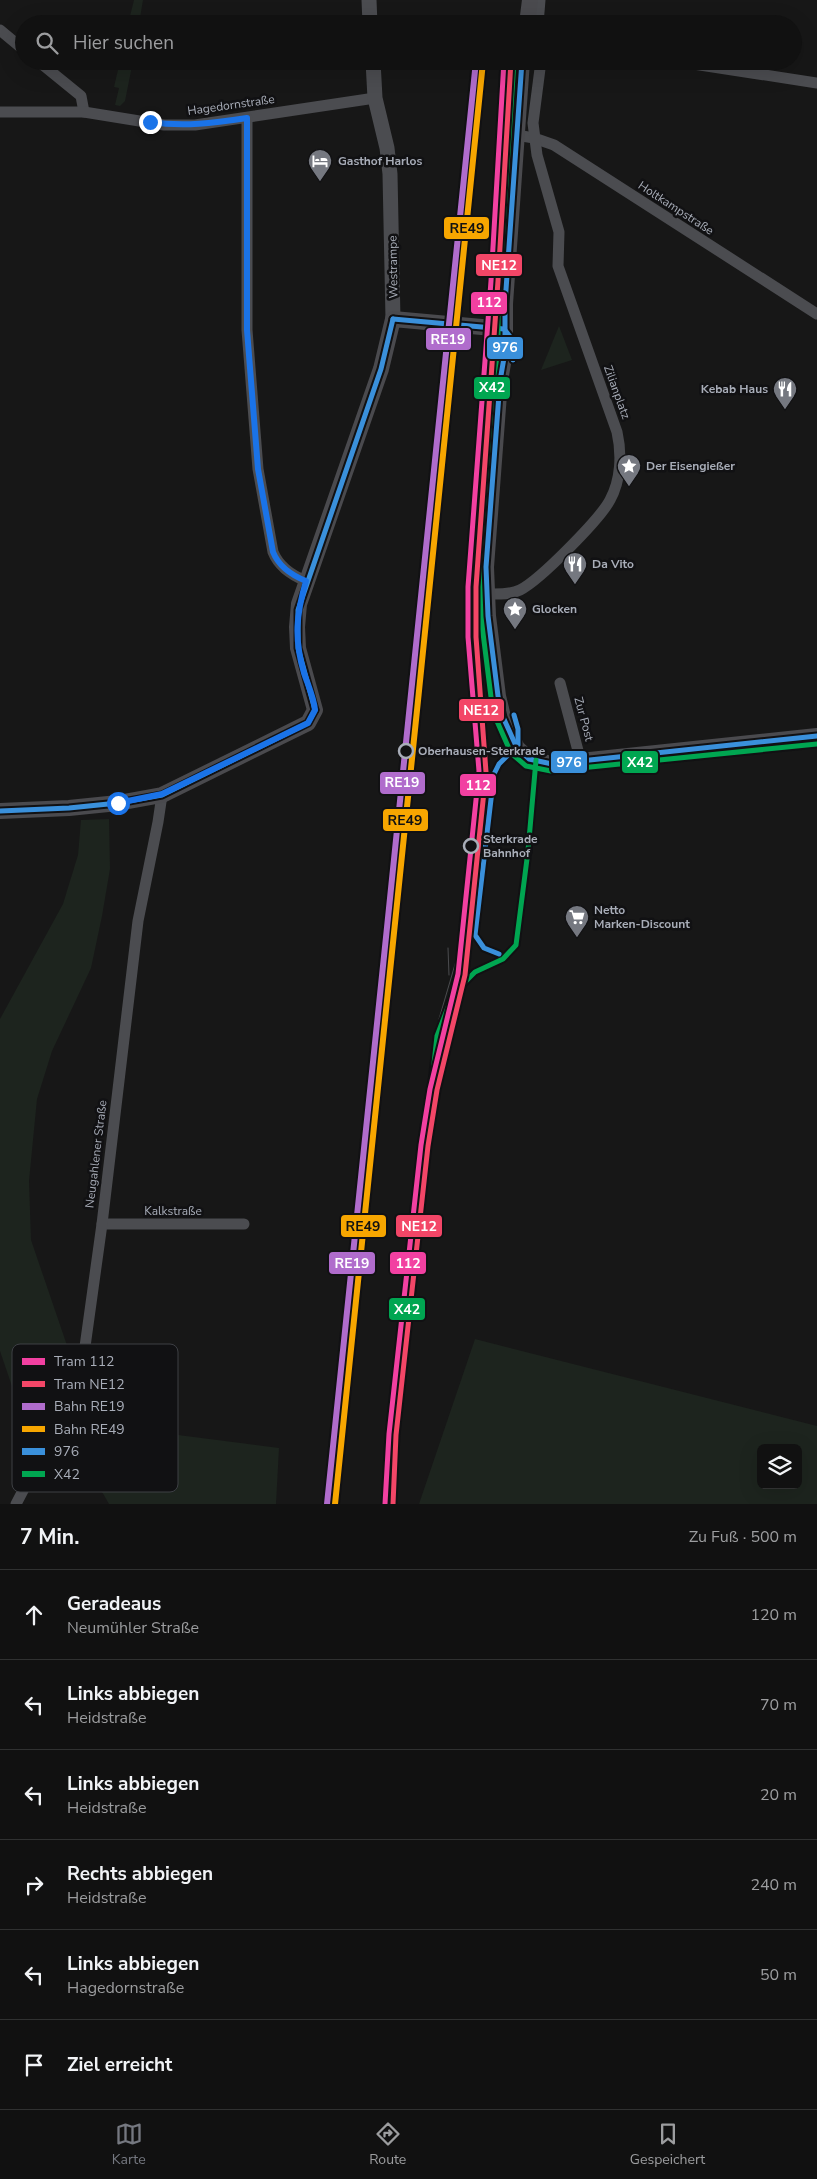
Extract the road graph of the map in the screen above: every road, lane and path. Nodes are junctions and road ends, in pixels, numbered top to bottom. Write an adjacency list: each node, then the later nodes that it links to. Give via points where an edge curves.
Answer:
1 (368, 0): 4 (street)
2 (530, 0): 5 (main road)
3 (540, 0): 6 (street)
4 (369, 15)
5 (528, 15)
6 (539, 15)
7 (0, 30): 8 (street)
8 (15, 42)
9 (49, 70): 17 (street, via 81,96)
10 (373, 70): 15 (street, Westrampe)
11 (521, 70): 19 (main road)
12 (540, 70): 20 (street, Zilianplatz)
13 (732, 70): 14 (street)
14 (817, 83)
15 (375, 98): 18 (street, Hagedornstraße); 22 (street, Westrampe, via 387,148)
16 (0, 112): 17 (street, Hagedornstraße)
17 (84, 112): 18 (street, Hagedornstraße, via 178,126)
18 (247, 118): 24 (street, via 247,330 258,469 277,563)
19 (516, 135): 20 (street, Holtkampstraße); 23 (main road)
20 (534, 138): 21 (street, Holtkampstraße, via 562,150); 25 (street, Zilianplatz, via 559,232 558,266 617,432 619,473 610,500 601,514 546,569 519,590)
21 (817, 314)
22 (401, 320): 23 (main road); 24 (main road, Westrampe)
23 (498, 328): 25 (main road, via 505,352 500,381)
24 (306, 581): 29 (main road, Westrampe, via 298,610 297,638 315,710 308,723)
25 (486, 594): 28 (main road, via 498,696 503,717 517,748 529,758 552,764)
26 (560, 683): 28 (street, Zur Post)
27 (817, 736): 28 (main road)
28 (581, 762)
29 (162, 794): 30 (main road, via 100,805); 31 (street, Neugahlener Straße, via 138,920)
30 (0, 811)
31 (102, 1224): 32 (street, Kalkstraße); 33 (street, Neugahlener Straße)
32 (244, 1224)
33 (85, 1344)
34 (22, 1492): 35 (street, Neugahlener Straße)
35 (16, 1504)

